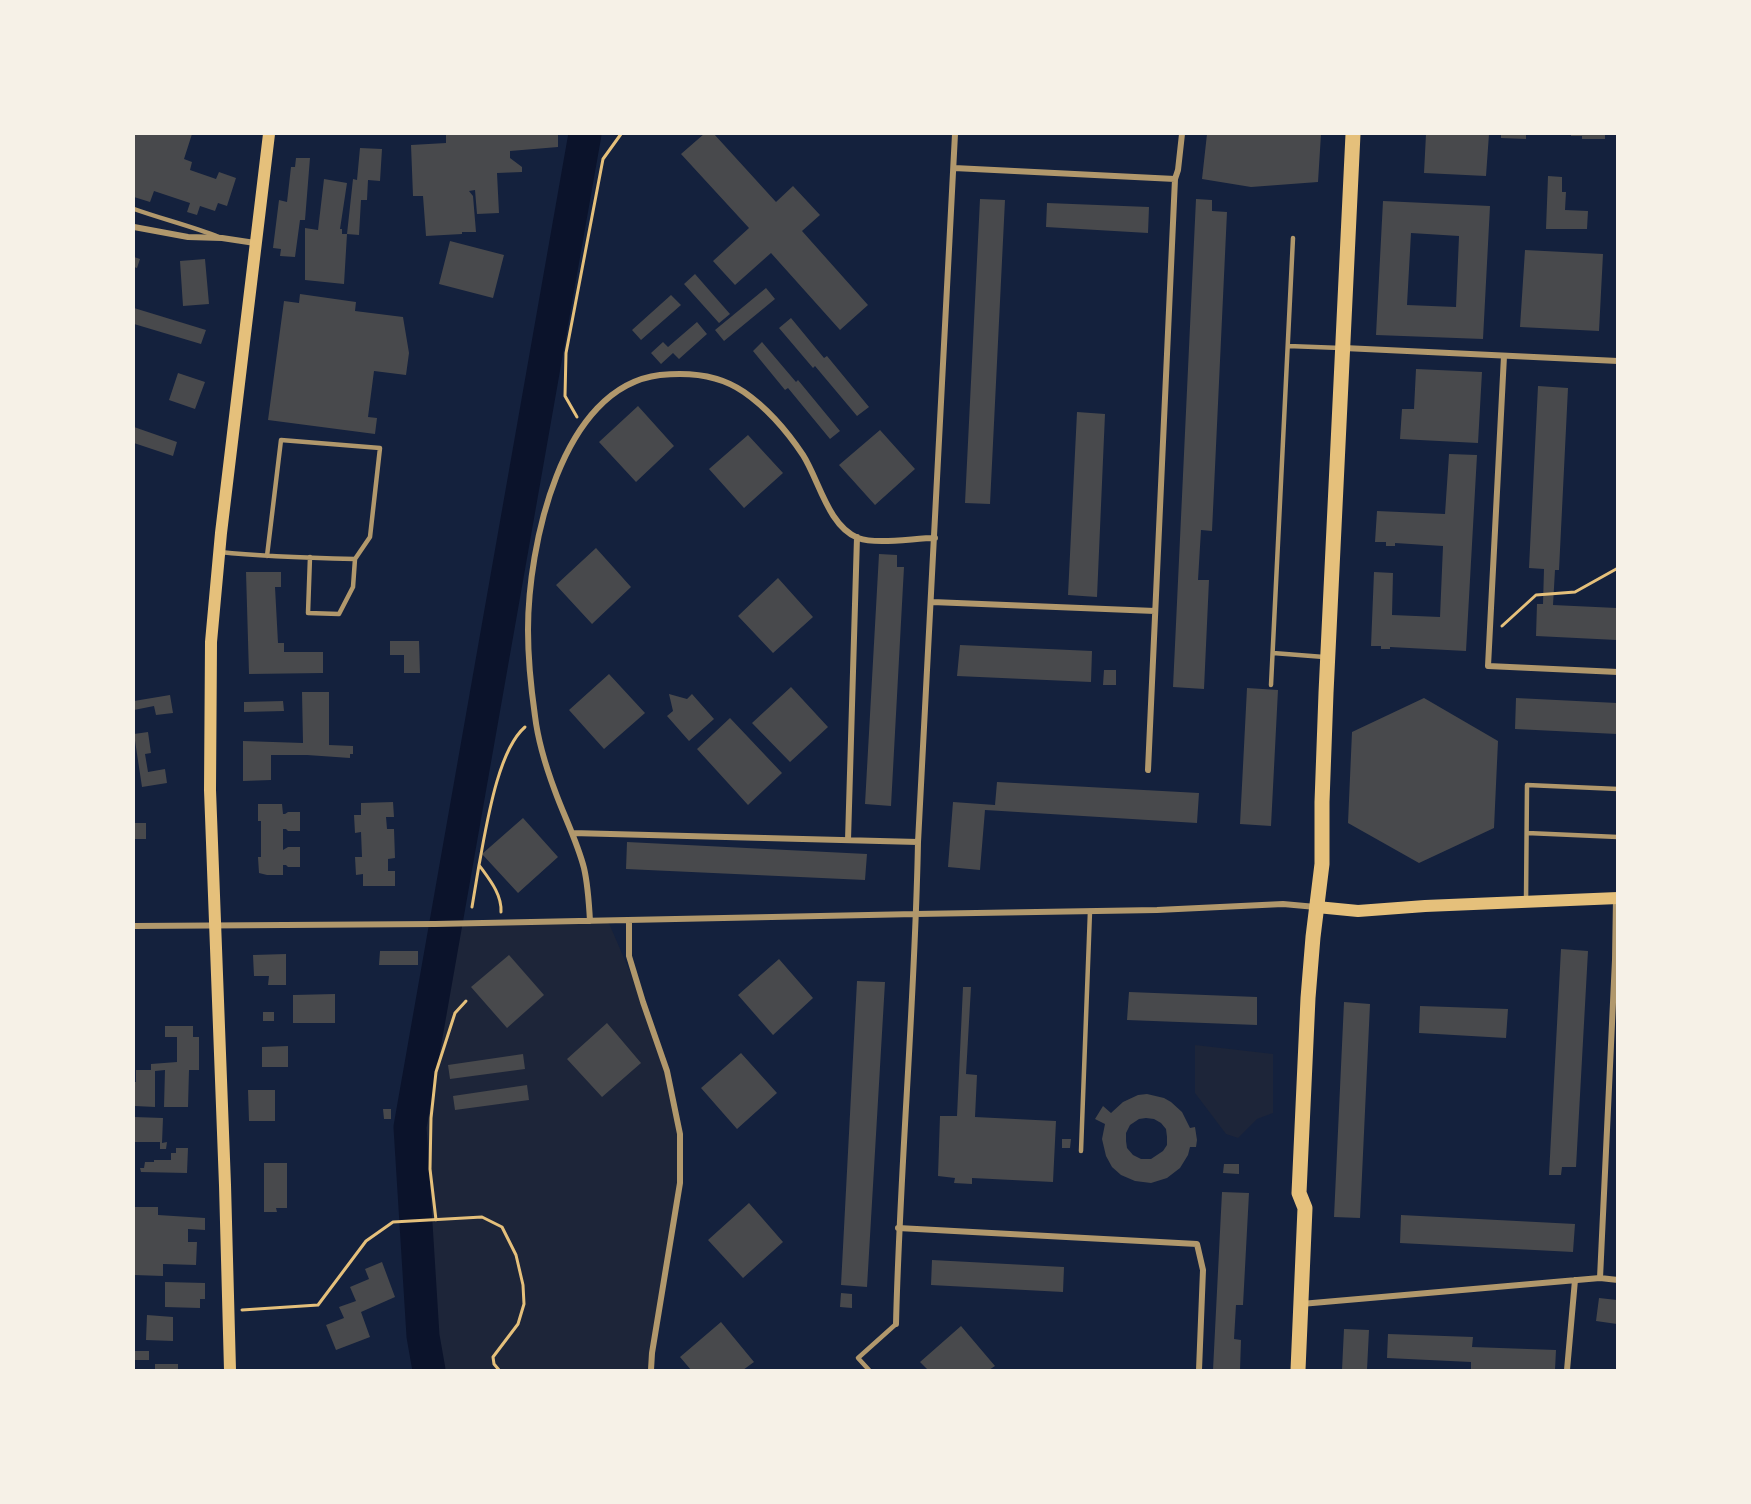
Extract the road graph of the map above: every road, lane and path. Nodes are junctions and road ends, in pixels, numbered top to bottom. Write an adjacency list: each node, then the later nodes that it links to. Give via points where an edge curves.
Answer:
1 (269, 134): 12 (main road)
2 (621, 134): 17 (path, via 603,159 566,353 566,396)
3 (955, 134): 6 (street)
4 (1182, 134): 7 (street)
5 (1353, 134): 14 (main road)
6 (954, 168): 7 (street); 19 (street)
7 (1175, 179): 26 (street)
8 (134, 210): 10 (lane)
9 (134, 227): 10 (street, via 188,237)
10 (222, 238): 12 (street)
11 (1293, 238): 13 (lane)
12 (255, 243): 20 (main road)
13 (1287, 346): 14 (lane); 28 (lane)
14 (1343, 348): 15 (street); 29 (main road)
15 (1504, 356): 16 (street); 27 (street)
16 (1617, 361)
17 (576, 416)
18 (857, 537): 19 (street); 35 (street, via 837,521 804,458 780,424 743,392 722,380 678,373 651,376 623,388 602,403 583,424 545,505 536,543 528,627 535,719 546,766); 38 (street)
19 (935, 538): 25 (street)
20 (220, 552): 21 (lane); 51 (main road, via 211,642)
21 (267, 556): 22 (lane); 23 (lane, via 281,440 381,448 370,537)
22 (310, 557): 23 (lane); 23 (lane, via 308,613 339,614 353,587)
23 (356, 560)
24 (1617, 568): 27 (path, via 1575,592 1536,595)
25 (932, 602): 26 (street); 39 (street)
26 (1155, 611): 33 (street)
27 (1489, 637): 30 (street, via 1488,666)
28 (1273, 653): 29 (lane); 31 (lane)
29 (1328, 658): 44 (main road, via 1322,864)
30 (1617, 672)
31 (1271, 685)
32 (527, 726): 40 (path, via 512,744 502,769)
33 (1148, 770)
34 (1617, 789): 36 (lane, via 1527,785)
35 (572, 833): 38 (street); 47 (street, via 584,868)
36 (1527, 833): 37 (lane); 42 (lane)
37 (1617, 837)
38 (848, 840): 39 (street)
39 (918, 842): 46 (street)
40 (479, 865): 43 (path); 49 (path, via 498,897)
41 (1617, 898): 42 (main road); 56 (street)
42 (1526, 902): 44 (main road, via 1358,911)
43 (472, 907)
44 (1317, 907): 45 (street, via 1283,904); 59 (main road, via 1308,998 1299,1193 1305,1208)
45 (1090, 911): 46 (street); 53 (lane)
46 (916, 914): 48 (street); 55 (street)
47 (590, 921): 48 (street); 49 (street)
48 (629, 921): 64 (street, via 629,956 667,1071 680,1134 680,1183)
49 (500, 923): 51 (street)
50 (134, 926): 51 (street)
51 (214, 926): 60 (main road)
52 (466, 1001): 54 (path, via 455,1012 436,1072 430,1169)
53 (1081, 1151)
54 (436, 1220): 60 (path, via 393,1222 366,1241 318,1305); 63 (path, via 482,1217 502,1227 516,1255 524,1304 518,1324 493,1357)
55 (898, 1228): 61 (street); 66 (street, via 1197,1244 1203,1270)
56 (1600, 1278): 57 (street); 58 (street)
57 (1575, 1280): 59 (street); 68 (street)
58 (1617, 1280)
59 (1301, 1304): 67 (main road)
60 (228, 1311): 62 (main road)
61 (896, 1324): 65 (lane, via 858,1358)
62 (230, 1371)
63 (499, 1371)
64 (651, 1371)
65 (869, 1371)
66 (1199, 1371)
67 (1298, 1371)
68 (1567, 1371)

